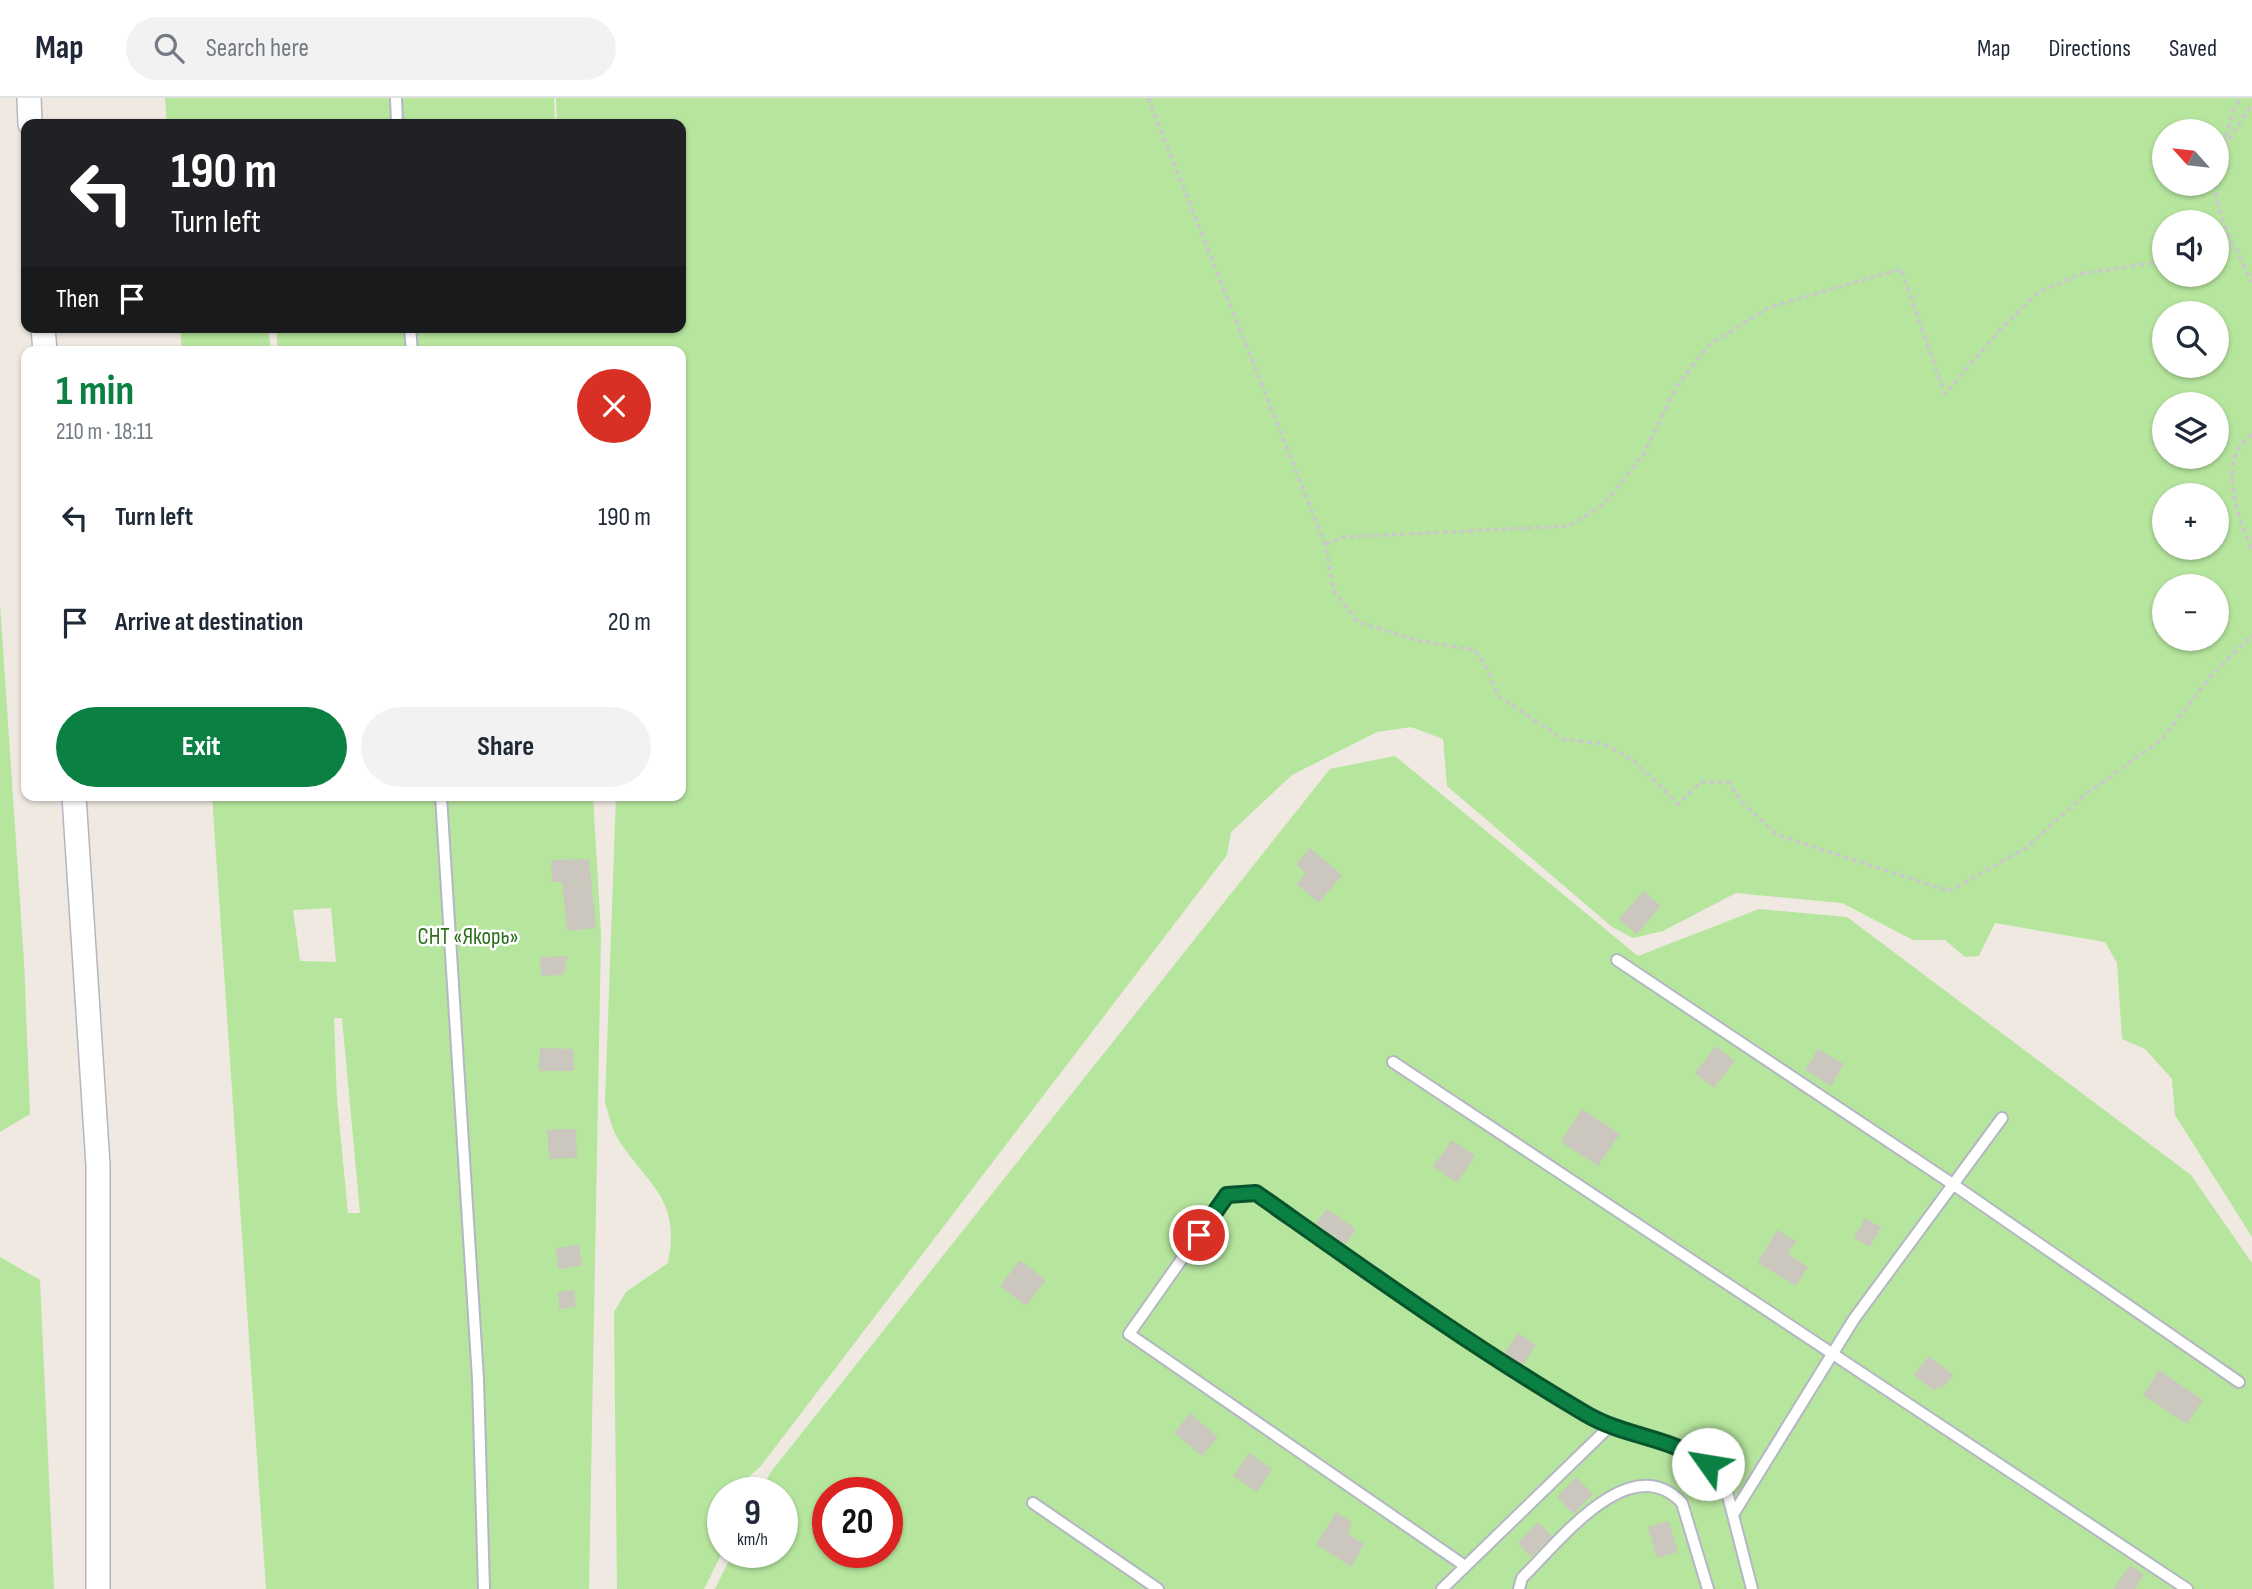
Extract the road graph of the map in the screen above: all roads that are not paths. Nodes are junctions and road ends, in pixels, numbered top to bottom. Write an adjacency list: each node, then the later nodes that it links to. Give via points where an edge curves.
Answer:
1 (29, 98): 3 (street)
2 (396, 98): 4 (lane)
3 (30, 119)
4 (397, 119)
5 (74, 801): 17 (street, via 98,1165)
6 (441, 801): 18 (lane, via 478,1379)
7 (1617, 960): 10 (lane)
8 (1393, 1062): 11 (lane)
9 (2002, 1118): 10 (lane)
10 (1954, 1185): 11 (lane, via 1854,1319); 12 (lane)
11 (1834, 1354): 15 (lane); 24 (lane)
12 (2239, 1382)
13 (1610, 1426): 15 (lane, via 1693,1453 1719,1475); 16 (lane); 16 (lane, via 1468,1340 1256,1193 1227,1195 1129,1334)
14 (1034, 1503): 19 (lane)
15 (1734, 1513): 23 (lane)
16 (1465, 1566): 20 (lane)
17 (98, 1589)
18 (484, 1589)
19 (1158, 1589)
20 (1442, 1589)
21 (1519, 1589): 22 (lane, via 1522,1578 1602,1501 1631,1487 1650,1485 1673,1493 1682,1503)
22 (1709, 1589)
23 (1752, 1589)
24 (2187, 1589)

